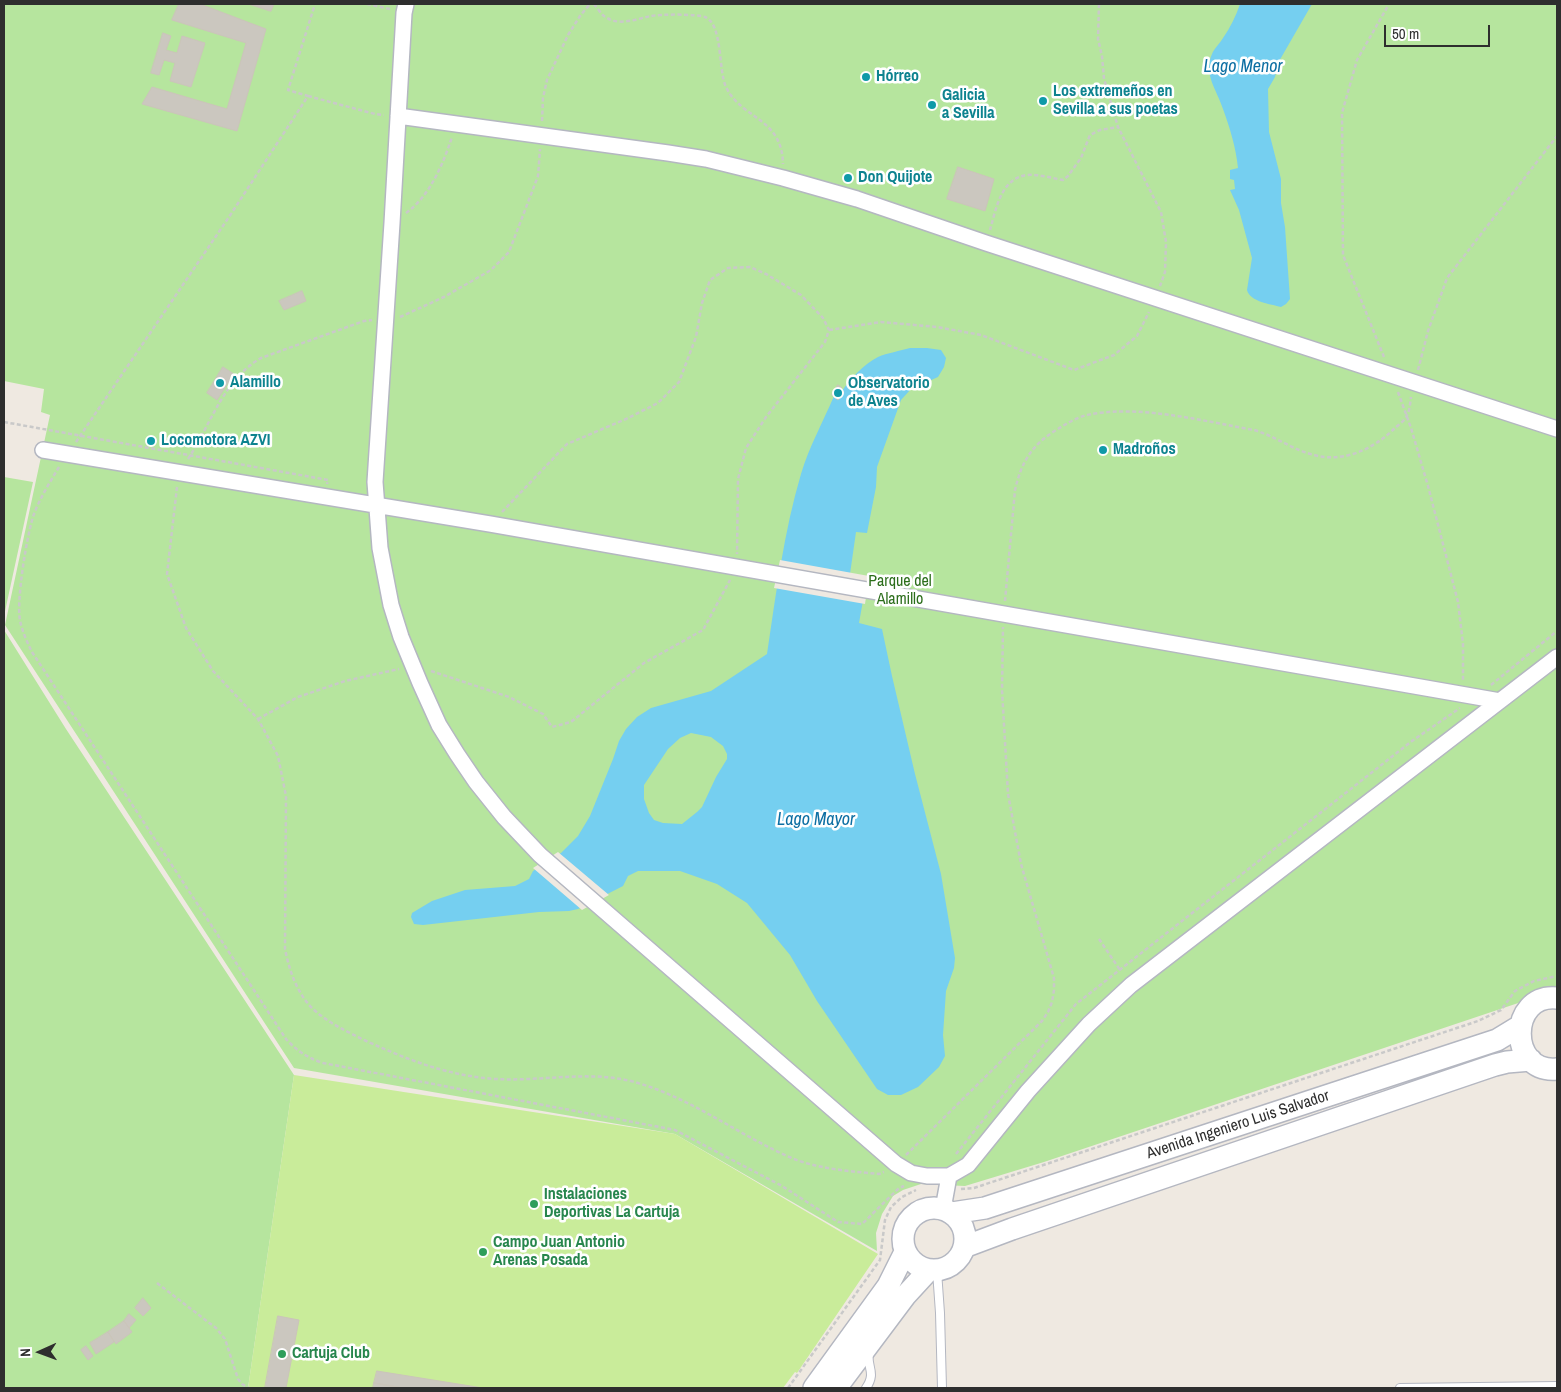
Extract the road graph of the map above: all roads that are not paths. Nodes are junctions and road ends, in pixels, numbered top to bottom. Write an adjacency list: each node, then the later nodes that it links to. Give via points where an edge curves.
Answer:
1 (405, 8): 2 (street)
2 (398, 116): 3 (street, via 706,159 783,178 857,199); 5 (street)
3 (1557, 429)
4 (43, 450): 5 (street)
5 (376, 504): 7 (street); 12 (street, via 380,548 401,637 440,725 476,782 504,816 540,855 896,1164 911,1173)
6 (1557, 657): 7 (street)
7 (1500, 701): 12 (street, via 1131,985 1089,1024 1028,1091 968,1165)
8 (1557, 998): 9 (street, via 1542,1000 1532,1006)
9 (1520, 1026): 10 (street, via 1519,1038); 13 (street, Avenida Ingeniero Luis Salvador, via 1497,1040 985,1208)
10 (1531, 1060): 11 (street); 14 (street, Avenida Ingeniero Luis Salvador, via 1507,1062)
11 (1557, 1069)
12 (949, 1176): 13 (street)
13 (947, 1211): 14 (street, via 963,1228); 15 (street, via 922,1210 910,1219 903,1232)
14 (964, 1246): 16 (street, via 954,1263)
15 (905, 1252): 16 (street, via 918,1267); 19 (street, via 888,1286)
16 (932, 1271): 17 (street, via 904,1296); 22 (lane, via 940,1313)
17 (870, 1341): 20 (street); 21 (lane, via 868,1358 872,1369)
18 (1557, 1386): 23 (lane)
19 (814, 1388)
20 (836, 1388)
21 (866, 1388)
22 (942, 1388)
23 (1400, 1388)

